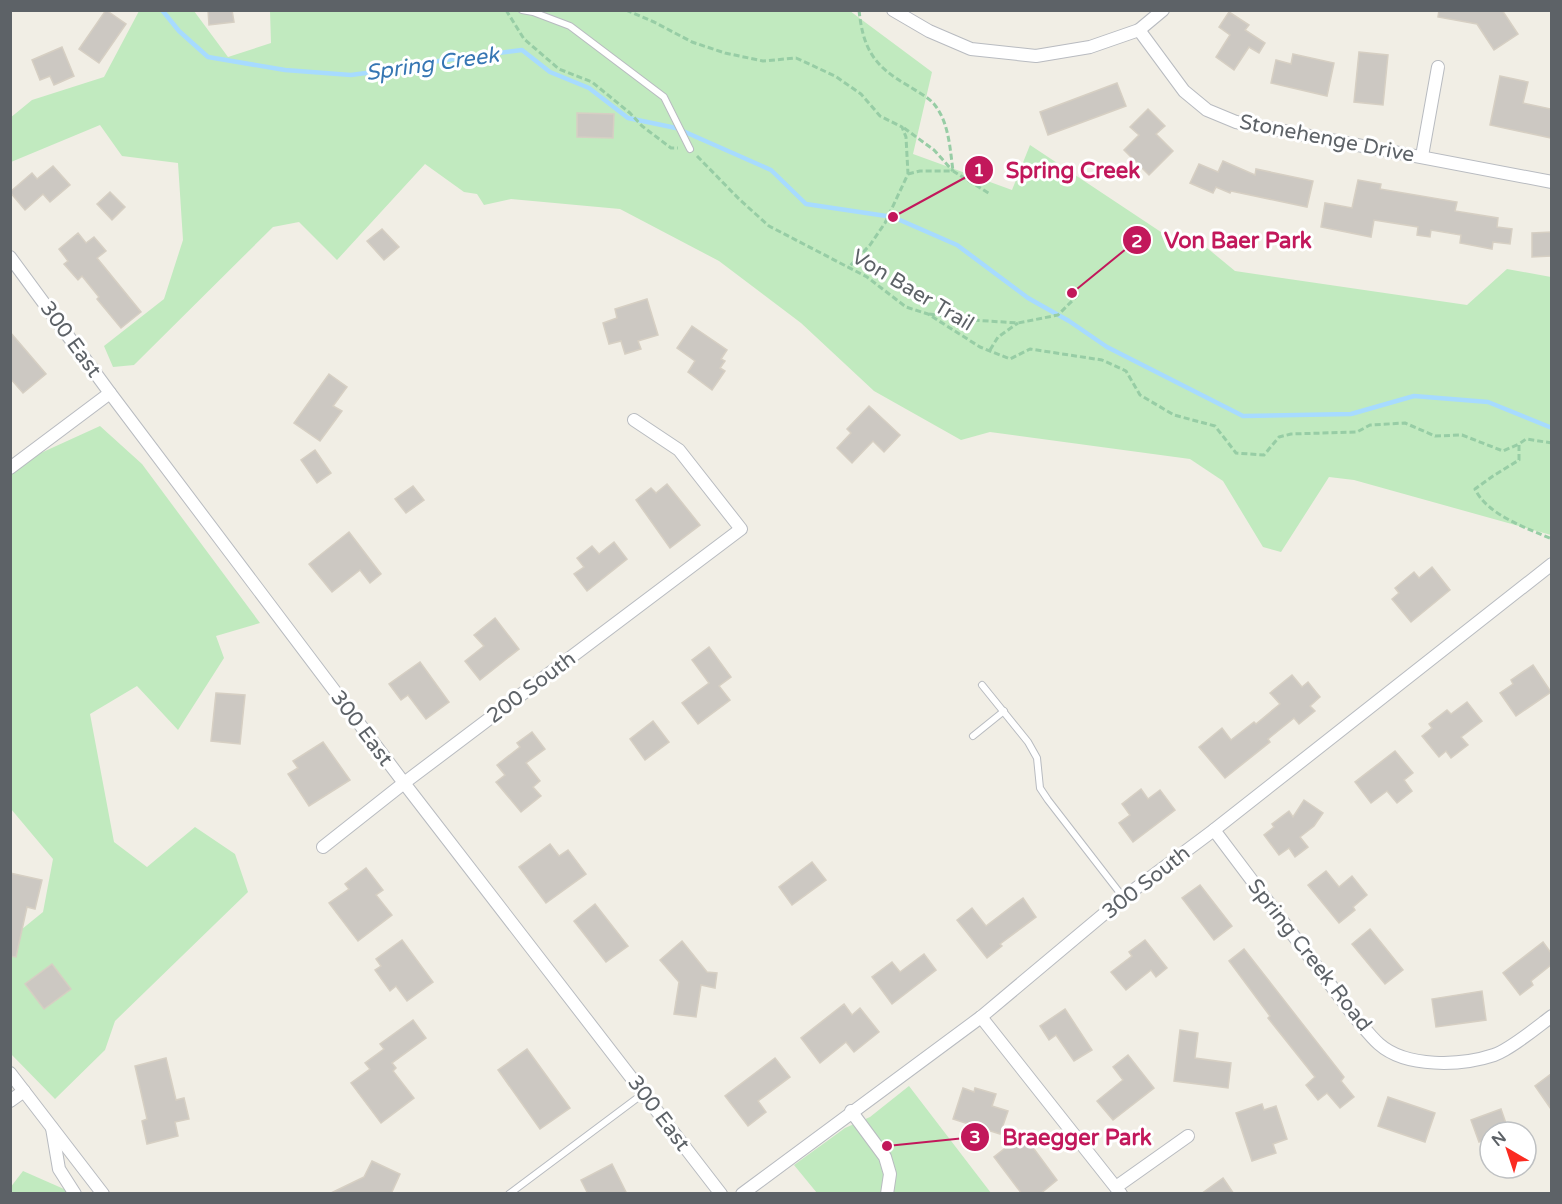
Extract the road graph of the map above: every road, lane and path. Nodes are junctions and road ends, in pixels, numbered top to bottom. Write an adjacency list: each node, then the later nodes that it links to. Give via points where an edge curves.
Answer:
1 (506, 10): 10 (path, via 524,39 559,69 592,82 671,148)
2 (522, 10): 10 (lane, via 570,26 664,97)
3 (626, 10): 9 (path, via 692,42 725,53 763,61 796,58 835,76 861,94 880,116)
4 (859, 10): 12 (path, via 865,44 877,65 935,106 947,130)
5 (893, 10): 7 (street, via 971,49 1036,56 1090,46)
6 (1162, 10): 7 (street)
7 (1139, 30): 11 (street, Stonehenge Drive, via 1184,91 1207,110 1236,122)
8 (1438, 68): 11 (street)
9 (902, 127): 12 (path, via 934,150); 13 (path)
10 (690, 149): 17 (path, Von Baer Trail, via 769,226)
11 (1422, 156): 14 (street, Stonehenge Drive)
12 (953, 171): 13 (path); 15 (path)
13 (908, 174): 17 (path, via 885,223)
14 (1551, 182)
15 (990, 194)
16 (10, 257): 22 (street, 300 East)
17 (848, 268): 19 (path, Von Baer Trail, via 906,307)
18 (1079, 294): 20 (path, via 1058,315)
19 (928, 314): 20 (path); 21 (path, Von Baer Trail)
20 (1018, 323): 21 (path, via 998,337)
21 (990, 350): 25 (path, Von Baer Trail, via 1010,359 1030,350 1102,360 1126,371 1140,396 1174,415 1215,426 1236,453 1264,455 1279,437 1291,434 1358,432 1370,425 1405,423 1435,436 1462,435 1503,451)
22 (110, 393): 26 (street); 32 (street, 300 East)
23 (634, 420): 32 (street, 200 South, via 679,450 741,529)
24 (1551, 443): 25 (path, via 1526,439)
25 (1518, 444): 27 (path, via 1519,460 1475,489 1507,520)
26 (10, 468)
27 (1551, 539)
28 (1550, 566): 33 (street, 300 South)
29 (982, 684): 30 (lane)
30 (1004, 711): 31 (lane); 35 (lane, via 1037,758 1040,788)
31 (974, 735)
32 (404, 783): 34 (street, 200 South); 40 (street, 300 East)
33 (1214, 830): 35 (street, 300 South); 36 (street, Spring Creek Road, via 1354,1016 1380,1045 1407,1060 1447,1064 1495,1054)
34 (323, 847)
35 (1123, 898): 37 (street, 300 South)
36 (1551, 1016)
37 (981, 1017): 42 (street, 300 South); 45 (street)
38 (10, 1073): 39 (street)
39 (24, 1090): 41 (street); 43 (street)
40 (644, 1093): 48 (lane); 49 (street, 300 East)
41 (10, 1101)
42 (851, 1111): 50 (street, 300 South); 51 (street, via 885,1158 890,1174)
43 (51, 1126): 46 (street, via 59,1169); 47 (street)
44 (1188, 1136): 45 (street)
45 (1119, 1190)
46 (75, 1194)
47 (103, 1194)
48 (509, 1194)
49 (721, 1194)
50 (742, 1194)
51 (887, 1194)

